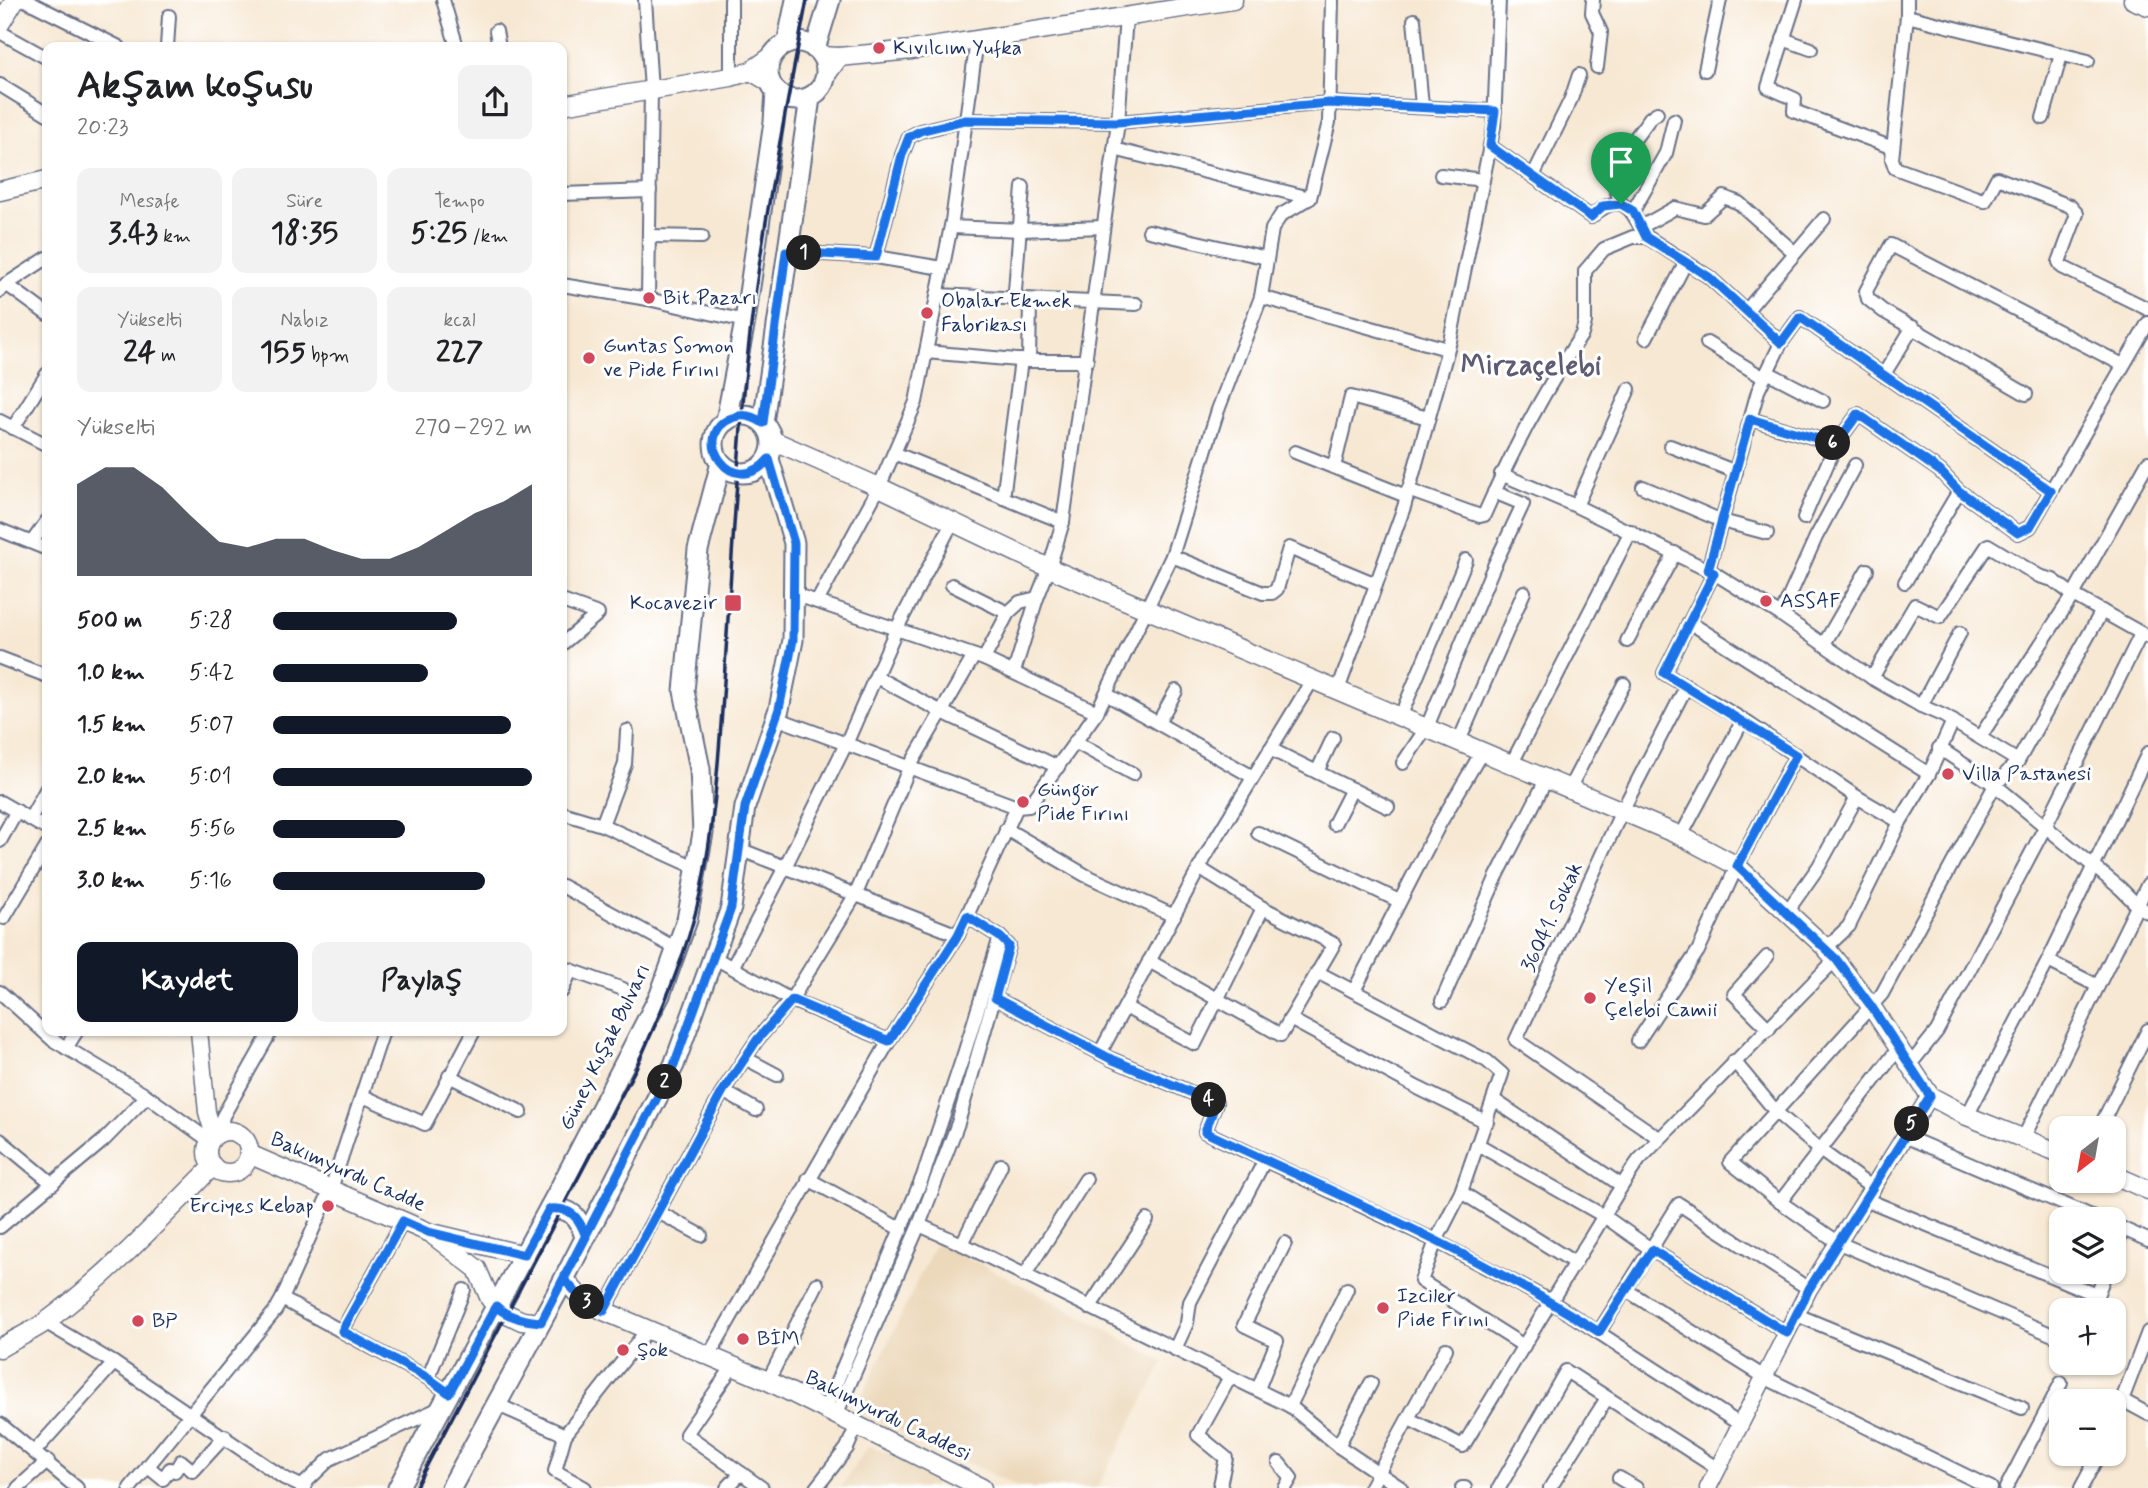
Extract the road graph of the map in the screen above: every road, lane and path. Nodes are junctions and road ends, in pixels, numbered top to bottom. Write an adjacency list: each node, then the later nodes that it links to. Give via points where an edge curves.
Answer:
1 (15, 0): 22 (main road)
2 (25, 0): 27 (street)
3 (443, 0): 29 (street)
4 (645, 0): 44 (street)
5 (732, 0): 41 (street)
6 (796, 0): 32 (main road)
7 (830, 0): 35 (main road)
8 (1233, 0): 16 (main road)
9 (1332, 0): 46 (street)
10 (1499, 0): 50 (street)
11 (1593, 0): 37 (street, via 1592,13 1601,32)
12 (1720, 0): 38 (street)
13 (1796, 0): 25 (street)
14 (1907, 0): 19 (street)
15 (2133, 0): 17 (main road)
16 (1178, 4): 20 (main road)
17 (2148, 6)
18 (169, 16): 28 (street)
19 (1908, 16): 34 (street); 57 (street)
20 (1126, 17): 26 (main road); 55 (street)
21 (1414, 20): 48 (street)
22 (0, 24)
23 (496, 31): 30 (street)
24 (0, 32): 33 (street)
25 (1783, 39): 31 (street); 57 (street, via 1768,87 1795,99 1794,111)
26 (976, 40): 35 (main road); 53 (street)
27 (109, 42)
28 (167, 42)
29 (456, 42)
30 (498, 42)
31 (1811, 49)
32 (780, 50): 35 (main road, via 806,44); 39 (main road); 43 (main road, via 768,74)
33 (42, 55)
34 (2061, 55): 36 (street); 52 (street)
35 (825, 59): 45 (main road, via 818,92)
36 (2088, 61)
37 (1597, 67)
38 (1705, 70)
39 (751, 71): 41 (main road); 43 (main road)
40 (1579, 75): 60 (street)
41 (731, 77): 44 (main road)
42 (0, 85): 49 (street)
43 (773, 87): 45 (main road, via 792,100); 97 (main road, via 774,121)
44 (651, 90): 47 (main road); 65 (street)
45 (810, 97): 78 (main road)
46 (1329, 103): 48 (street); 55 (street); 67 (street, via 1329,122)
47 (567, 104)
48 (1422, 106): 50 (street)
49 (42, 111)
50 (1495, 111): 56 (street)
51 (1657, 113): 68 (street, via 1610,172)
52 (2043, 118)
53 (965, 120): 55 (street); 71 (street); 80 (street, via 909,137)
54 (1674, 120): 69 (street, via 1666,153)
55 (1118, 122): 58 (street)
56 (1490, 146): 60 (street); 61 (street)
57 (1893, 148): 94 (street, via 1895,168 1985,201 1997,178 2070,206 2077,214 2059,262 2062,267)
58 (1114, 149): 67 (street); 72 (street)
59 (1441, 175): 61 (street)
60 (1533, 176): 68 (street, via 1591,217 1603,206)
61 (1483, 180): 103 (street)
62 (42, 181): 64 (main road)
63 (1023, 187): 73 (street)
64 (0, 191)
65 (650, 191): 66 (street); 76 (street)
66 (567, 194)
67 (1310, 198): 81 (street, via 1281,215 1272,229)
68 (1621, 204): 69 (street)
69 (1633, 211): 75 (street)
70 (1824, 219): 79 (street)
71 (951, 227): 73 (street); 84 (street)
72 (1103, 227): 73 (street); 91 (street)
73 (1021, 230): 87 (street)
74 (1149, 231): 81 (street)
75 (1643, 232): 79 (street, via 1675,208 1703,215 1724,197 1739,203); 83 (street); 130 (street, via 1604,249 1585,271 1582,334 1533,412)
76 (649, 236): 77 (street); 90 (street)
77 (702, 237)
78 (786, 252): 80 (street); 119 (main road)
79 (1795, 253): 96 (street)
80 (876, 257): 84 (street)
81 (1267, 258): 89 (street)
82 (42, 261): 86 (street)
83 (1686, 262): 96 (street); 100 (street)
84 (943, 268): 88 (street)
85 (567, 286): 90 (street)
86 (3, 288): 95 (street)
87 (1015, 291)
88 (937, 295): 92 (street); 104 (street)
89 (1261, 297): 103 (street); 150 (street, via 1218,410)
90 (648, 299): 97 (street)
91 (1093, 300): 92 (street); 93 (street); 106 (street)
92 (1030, 301): 105 (street)
93 (1136, 304)
94 (2148, 309)
95 (42, 311)
96 (1746, 311): 102 (street)
97 (745, 321): 117 (main road)
98 (2148, 323): 107 (street)
99 (1913, 327): 107 (street, via 1868,299 1866,291 1891,245); 108 (street); 112 (street)
100 (1646, 338)
101 (1707, 343): 109 (street)
102 (1781, 343): 108 (street, via 1800,317); 109 (street)
103 (1447, 349): 114 (street)
104 (926, 352): 105 (street); 124 (street, via 916,402)
105 (1025, 360): 106 (street); 137 (street)
106 (1087, 361): 141 (street)
107 (2123, 365): 134 (street)
108 (1884, 374): 134 (street)
109 (1766, 375): 113 (street); 115 (street)
110 (42, 382): 118 (street)
111 (1629, 389): 138 (street)
112 (2026, 394)
113 (1823, 401)
114 (1428, 418): 128 (street, via 1351,397); 136 (street)
115 (1750, 419): 121 (street); 129 (street)
116 (0, 421): 118 (street)
117 (726, 421): 119 (main road, via 754,417); 126 (main road, via 715,436)
118 (13, 428): 120 (street)
119 (768, 441): 126 (main road, via 755,471 746,474); 131 (main road); 159 (main road, via 794,543)
120 (42, 442)
121 (1836, 444): 133 (street, via 1858,414 1940,471); 139 (street)
122 (1670, 446): 129 (street)
123 (1295, 452): 128 (street)
124 (894, 453): 131 (street); 137 (street)
125 (2148, 461): 160 (street)
126 (721, 463): 243 (main road, Güney Kuşak Bulvarı, via 698,550 684,691 700,769 703,833)
127 (1855, 465): 167 (street)
128 (1335, 467): 136 (street)
129 (1736, 472): 140 (street)
130 (1502, 474): 135 (street); 138 (street)
131 (879, 487): 142 (main road); 162 (street)
132 (1643, 487): 140 (street)
133 (1959, 491): 134 (street, via 2018,533 2030,527); 155 (street)
134 (2051, 491)
135 (1494, 492): 136 (street, via 1480,516); 195 (street, via 1522,504)
136 (1407, 493): 156 (street)
137 (1003, 498): 141 (street)
138 (1576, 506): 144 (street)
139 (1804, 518)
140 (1722, 521): 145 (street); 154 (street)
141 (1063, 522): 152 (street)
142 (952, 523): 152 (main road); 169 (street)
143 (42, 528): 147 (street)
144 (1631, 531): 149 (street); 209 (street)
145 (1767, 533)
146 (2, 534): 147 (street)
147 (32, 542): 148 (street)
148 (42, 547)
149 (1675, 553): 154 (street); 173 (street)
150 (1172, 556): 156 (street, via 1262,593 1277,589 1289,548); 164 (street)
151 (1466, 560): 190 (street)
152 (1049, 568): 161 (street); 164 (main road)
153 (1867, 570): 174 (street)
154 (1711, 571): 167 (street); 168 (street)
155 (1905, 582)
156 (1376, 583): 184 (street)
157 (953, 585): 166 (street)
158 (1524, 592): 199 (street)
159 (794, 594): 162 (street); 191 (main road, via 793,640)
160 (2073, 595): 165 (street); 180 (street, via 2053,579 2039,576 1988,545 1940,617 1915,605); 197 (street)
161 (1037, 598): 166 (street, via 1020,602); 177 (street)
162 (817, 602): 169 (street)
163 (567, 603): 172 (street, via 597,614)
164 (1146, 610): 181 (main road); 186 (street)
165 (2102, 611): 171 (street); 207 (street)
166 (1008, 613): 175 (street)
167 (1781, 615): 174 (street)
168 (1689, 622): 183 (street, via 1664,673); 214 (street)
169 (896, 631): 175 (street); 179 (street)
170 (1961, 633): 187 (street)
171 (2146, 634): 233 (street)
172 (567, 640)
173 (1627, 640)
174 (1824, 644): 180 (street)
175 (979, 657): 177 (street); 188 (street)
176 (0, 658): 178 (street)
177 (1014, 672): 189 (street)
178 (42, 674)
179 (876, 677): 188 (street); 201 (street)
180 (1872, 678): 187 (street)
181 (1313, 679): 184 (main road); 203 (street)
182 (1624, 684): 218 (street)
183 (1686, 687): 192 (street); 226 (street, 36041. Sokak)
184 (1338, 690): 190 (main road)
185 (1177, 691): 194 (street)
186 (1106, 694): 189 (street); 194 (street)
187 (1921, 706): 193 (street)
188 (940, 711): 210 (street); 211 (street)
189 (1097, 712): 200 (street)
190 (1401, 715): 195 (main road)
191 (776, 718): 201 (street); 238 (main road, via 745,807)
192 (1743, 720): 206 (street); 236 (street)
193 (1952, 721): 197 (street); 202 (street)
194 (1158, 723): 215 (street)
195 (1427, 727): 199 (main road); 208 (street)
196 (627, 731): 231 (street, via 625,765)
197 (1980, 737): 207 (street)
198 (1333, 738): 212 (street)
199 (1459, 741): 204 (main road)
200 (1075, 742): 211 (street); 213 (street)
201 (846, 744): 210 (street); 241 (street)
202 (1939, 748): 214 (street); 217 (street)
203 (1270, 750): 212 (street); 215 (street)
204 (1483, 750): 209 (main road); 248 (street)
205 (2148, 753): 242 (street)
206 (1796, 755): 221 (street); 240 (street)
207 (2018, 761): 217 (street)
208 (1403, 763)
209 (1512, 763): 216 (main road)
210 (911, 766): 223 (street); 247 (street)
211 (1058, 767): 223 (street, via 1029,806)
212 (1317, 772): 219 (street)
213 (1133, 774)
214 (1929, 774): 229 (street)
215 (1253, 777): 244 (street)
216 (1548, 778): 218 (main road); 273 (street, via 1496,878)
217 (1995, 785): 233 (street); 274 (street, via 1882,994)
218 (1570, 787): 226 (main road)
219 (1352, 789): 224 (street); 230 (street)
220 (42, 797): 228 (street)
221 (1857, 797): 229 (street); 251 (street)
222 (0, 802): 225 (street)
223 (1017, 807): 234 (street)
224 (1388, 807)
225 (17, 811): 228 (street); 237 (street)
226 (1622, 811): 236 (main road); 309 (street, 36041. Sokak, via 1516,1040)
227 (567, 814): 231 (street)
228 (30, 819): 232 (street)
229 (1900, 822): 258 (street)
230 (1334, 824)
231 (602, 825): 243 (street)
232 (42, 827)
233 (2045, 827): 242 (street); 293 (street, via 1937,1031)
234 (1006, 829): 252 (street); 253 (street, via 1085,875)
235 (1258, 833): 248 (street)
236 (1681, 835): 240 (main road)
237 (0, 841)
238 (739, 849): 241 (street); 259 (main road, via 731,908)
239 (42, 854): 254 (street)
240 (1737, 866): 251 (main road); 287 (street, via 1698,951)
241 (785, 867): 247 (street); 263 (street)
242 (2094, 867): 250 (street); 262 (street)
243 (697, 868): 257 (main road, Güney Kuşak Bulvarı)
244 (1199, 869): 249 (street); 253 (street)
245 (2148, 884): 250 (street)
246 (567, 889): 257 (street)
247 (856, 894): 255 (street); 272 (street)
248 (1399, 901): 268 (street)
249 (1263, 908): 265 (street, via 1334,944); 271 (street)
250 (2143, 908): 266 (street)
251 (1786, 914): 258 (main road)
252 (967, 916): 255 (street); 256 (street)
253 (1174, 916): 261 (street)
254 (4, 918)
255 (958, 935): 286 (street)
256 (1000, 937): 270 (street, via 1009,946); 337 (street)
257 (677, 949): 330 (main road, Güney Kuşak Bulvarı, via 660,995)
258 (1831, 954): 274 (main road); 277 (street)
259 (713, 957): 263 (street); 341 (main road, via 674,1065)
260 (1767, 957): 277 (street, via 1734,994)
261 (1149, 961): 271 (street); 275 (street)
262 (2048, 961): 266 (street); 304 (street)
263 (733, 966): 272 (street)
264 (567, 968): 267 (street)
265 (1317, 972): 268 (street); 276 (street)
266 (2098, 986): 310 (street)
267 (623, 989)
268 (1354, 991): 300 (street, via 1488,1062 1502,1074)
269 (0, 992): 278 (street)
270 (995, 998): 290 (street); 335 (street, via 958,1123)
271 (1218, 999): 275 (street, via 1195,1044); 276 (street, via 1281,1035)
272 (792, 1000): 286 (street); 291 (street)
273 (1442, 1001)
274 (1871, 1006): 289 (main road); 303 (street)
275 (1125, 1007): 290 (street)
276 (1290, 1020): 306 (street)
277 (1769, 1029): 292 (street)
278 (42, 1030)
279 (2148, 1030): 305 (street)
280 (49, 1036): 288 (street)
281 (74, 1036): 288 (street)
282 (199, 1036): 307 (street, via 207,1112)
283 (268, 1036): 307 (street)
284 (381, 1036): 298 (street)
285 (471, 1036): 295 (street)
286 (889, 1041): 319 (street)
287 (1638, 1041)
288 (66, 1048): 297 (street)
289 (1898, 1049): 293 (main road); 314 (street)
290 (1100, 1053): 316 (street, via 1216,1103 1205,1132)
291 (745, 1058): 294 (street); 296 (street)
292 (1734, 1061): 303 (street); 309 (street)
293 (1909, 1066): 299 (main road)
294 (777, 1075)
295 (449, 1076): 298 (street, via 425,1124); 302 (street)
296 (723, 1091): 301 (street); 331 (street)
297 (147, 1096): 307 (street); 322 (street)
298 (363, 1096): 324 (street)
299 (1930, 1096): 304 (main road); 308 (street)
300 (1494, 1100): 306 (street); 323 (street)
301 (756, 1110)
302 (521, 1112)
303 (1777, 1112): 314 (street); 328 (street, via 1730,1161)
304 (1967, 1116): 310 (main road)
305 (2105, 1116)
306 (1487, 1122): 312 (street)
307 (215, 1136): 315 (main road, via 241,1135); 318 (main road, via 207,1154)
308 (1905, 1136): 327 (street); 329 (street)
309 (1660, 1138): 323 (street)
310 (2023, 1139): 313 (main road)
311 (0, 1140): 322 (street)
312 (1477, 1144): 326 (street); 332 (street)
313 (2049, 1149)
314 (1820, 1150): 327 (street); 328 (street)
315 (249, 1154): 318 (main road, via 237,1171 224,1173); 324 (main road, Bakımyurdu Cadde)
316 (1265, 1160): 343 (street); 376 (street, via 1189,1302 1187,1323)
317 (1001, 1165): 346 (street)
318 (213, 1166): 366 (main road, via 114,1263)
319 (808, 1178): 337 (street); 378 (street)
320 (1086, 1179): 350 (street)
321 (2126, 1180): 325 (main road)
322 (53, 1184): 336 (street)
323 (1621, 1185): 332 (street)
324 (331, 1189): 334 (main road, Bakımyurdu Cadde); 360 (street)
325 (2148, 1190)
326 (1461, 1192): 343 (street); 349 (street)
327 (1868, 1194): 345 (street); 358 (street)
328 (1780, 1202): 345 (street)
329 (2071, 1207)
330 (549, 1209): 341 (main road, via 563,1208 574,1215); 348 (main road, Güney Kuşak Bulvarı)
331 (657, 1212): 340 (street); 364 (street)
332 (1604, 1216): 347 (street); 349 (street)
333 (1147, 1220): 363 (street)
334 (403, 1221): 339 (main road, Bakımyurdu Cadde); 369 (street)
335 (919, 1225): 346 (street); 395 (street)
336 (0, 1227)
337 (902, 1230): 395 (street)
338 (2126, 1230): 342 (street)
339 (428, 1232): 348 (main road); 362 (main road, via 477,1269)
340 (701, 1235)
341 (586, 1237): 353 (main road)
342 (2148, 1240)
343 (1436, 1241): 361 (street); 374 (street, via 1421,1281)
344 (1285, 1243): 387 (street, via 1244,1325 1277,1341)
345 (1839, 1243): 355 (street); 373 (street)
346 (962, 1244): 350 (street)
347 (1652, 1250): 355 (street, via 1679,1204); 357 (street); 372 (street)
348 (524, 1255): 362 (main road, Güney Kuşak Bulvarı)
349 (1575, 1263): 361 (street)
350 (1024, 1276): 363 (street)
351 (817, 1284): 384 (street)
352 (2101, 1284): 358 (street)
353 (559, 1288): 364 (main road, Bakımyurdu Caddesi); 367 (main road)
354 (1347, 1289): 393 (street)
355 (1809, 1289): 365 (street)
356 (464, 1290): 382 (street)
357 (1626, 1290): 370 (street); 383 (street)
358 (2097, 1295): 359 (street)
359 (2096, 1298)
360 (282, 1299): 369 (street); 396 (street)
361 (1550, 1301): 370 (street); 374 (street)
362 (496, 1306): 367 (main road, via 522,1321); 390 (main road, Güney Kuşak Bulvarı)
363 (1089, 1308): 376 (street)
364 (604, 1311): 368 (main road, Bakımyurdu Caddesi)
365 (1797, 1315): 372 (street); 394 (street)
366 (45, 1322): 375 (main road); 379 (street)
367 (541, 1322): 392 (main road)
368 (648, 1329): 378 (main road, Bakımyurdu Caddesi); 402 (street)
369 (342, 1331): 382 (street)
370 (1599, 1332): 401 (street)
371 (2148, 1332): 388 (street)
372 (1787, 1333): 383 (street)
373 (2049, 1333)
374 (1524, 1346): 398 (street, via 1463,1447)
375 (2, 1348)
376 (1175, 1349): 381 (street)
377 (1446, 1349): 398 (street)
378 (708, 1357): 380 (main road, Bakımyurdu Caddesi)
379 (114, 1363): 396 (street); 405 (street)
380 (733, 1366): 384 (main road, Bakımyurdu Caddesi); 411 (street, via 686,1434)
381 (1230, 1377): 387 (street); 427 (street, via 1198,1435 1226,1458)
382 (428, 1378): 390 (street)
383 (1766, 1378): 401 (street); 435 (street)
384 (768, 1381): 395 (main road, Bakımyurdu Caddesi)
385 (1371, 1384): 404 (street)
386 (2061, 1384): 436 (street)
387 (1258, 1389): 393 (street)
388 (2126, 1390)
389 (1606, 1398): 410 (street); 431 (street, via 1566,1371); 432 (street)
390 (445, 1401): 416 (street, via 330,1459); 420 (main road, Güney Kuşak Bulvarı)
391 (2126, 1402): 397 (street)
392 (496, 1404): 402 (street); 421 (main road)
393 (1290, 1406): 404 (street)
394 (2022, 1409)
395 (831, 1412): 400 (main road, Bakımyurdu Caddesi)
396 (190, 1413): 403 (street); 408 (street)
397 (2148, 1414)
398 (1409, 1419): 412 (street)
399 (0, 1423): 405 (street)
400 (858, 1425): 415 (main road, Bakımyurdu Caddesi); 425 (street, via 847,1448)
401 (1741, 1425): 410 (street)
402 (565, 1435): 422 (street, via 555,1471)
403 (225, 1436): 408 (street, via 193,1471 181,1461 163,1479); 414 (street)
404 (1338, 1446): 412 (street)
405 (35, 1451): 406 (street)
406 (48, 1461): 417 (street); 418 (street)
407 (1279, 1463): 428 (street, via 1292,1478)
408 (147, 1466): 419 (street)
409 (2093, 1466): 437 (street)
410 (1718, 1469): 434 (street)
411 (741, 1473): 423 (street); 424 (street)
412 (1379, 1473): 429 (street); 430 (street)
413 (1619, 1478): 433 (street)
414 (280, 1483): 416 (street)
415 (963, 1484): 426 (main road, Bakımyurdu Caddesi)
416 (303, 1487)
417 (18, 1488)
418 (77, 1488)
419 (130, 1488)
420 (398, 1488)
421 (450, 1488)
422 (585, 1488)
423 (727, 1488)
424 (762, 1488)
425 (816, 1488)
426 (982, 1488)
427 (1222, 1488)
428 (1286, 1488)
429 (1370, 1488)
430 (1401, 1488)
431 (1499, 1488)
432 (1550, 1488)
433 (1636, 1488)
434 (1708, 1488)
435 (1991, 1488)
436 (2006, 1488)
437 (2081, 1488)

